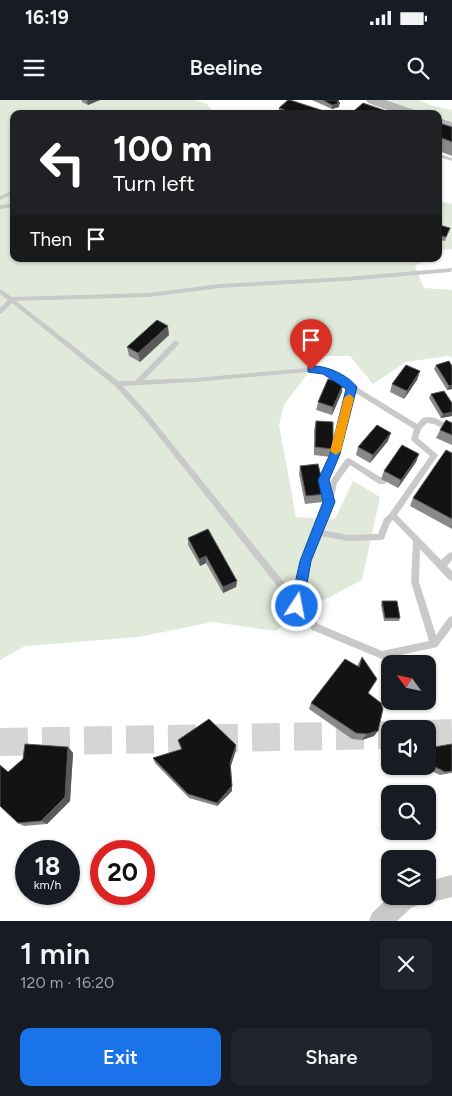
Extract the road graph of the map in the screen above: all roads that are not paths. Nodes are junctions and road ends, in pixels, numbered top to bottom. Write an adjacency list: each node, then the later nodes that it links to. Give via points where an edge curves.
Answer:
1 (372, 100): 2 (main road)
2 (401, 110)
3 (451, 270): 5 (lane, via 220,286 149,295)
4 (0, 291): 5 (lane)
5 (12, 299): 6 (lane); 9 (lane)
6 (0, 312)
7 (176, 343): 8 (lane)
8 (137, 383): 9 (lane); 10 (lane, via 319,369)
9 (117, 384): 23 (lane, via 147,417)
10 (352, 387): 11 (lane); 13 (lane)
11 (418, 428): 12 (lane, via 425,420 435,421); 17 (lane, via 414,439 434,455)
12 (452, 430)
13 (335, 454): 14 (lane); 16 (lane, via 323,480)
14 (349, 461): 15 (lane); 16 (lane, via 334,482)
15 (382, 482)
16 (329, 502): 18 (lane)
17 (393, 515): 18 (lane, via 381,537 348,538); 19 (lane)
18 (318, 532): 23 (lane, via 306,561)
19 (417, 540): 21 (lane); 25 (lane, via 415,582)
20 (452, 555): 21 (lane)
21 (441, 566): 22 (lane)
22 (452, 577)
23 (297, 606): 25 (lane, via 315,627 382,655)
24 (452, 620): 25 (lane)
25 (434, 644)
26 (452, 886): 27 (street)
27 (436, 890)
28 (397, 905): 29 (street)
29 (380, 921)

